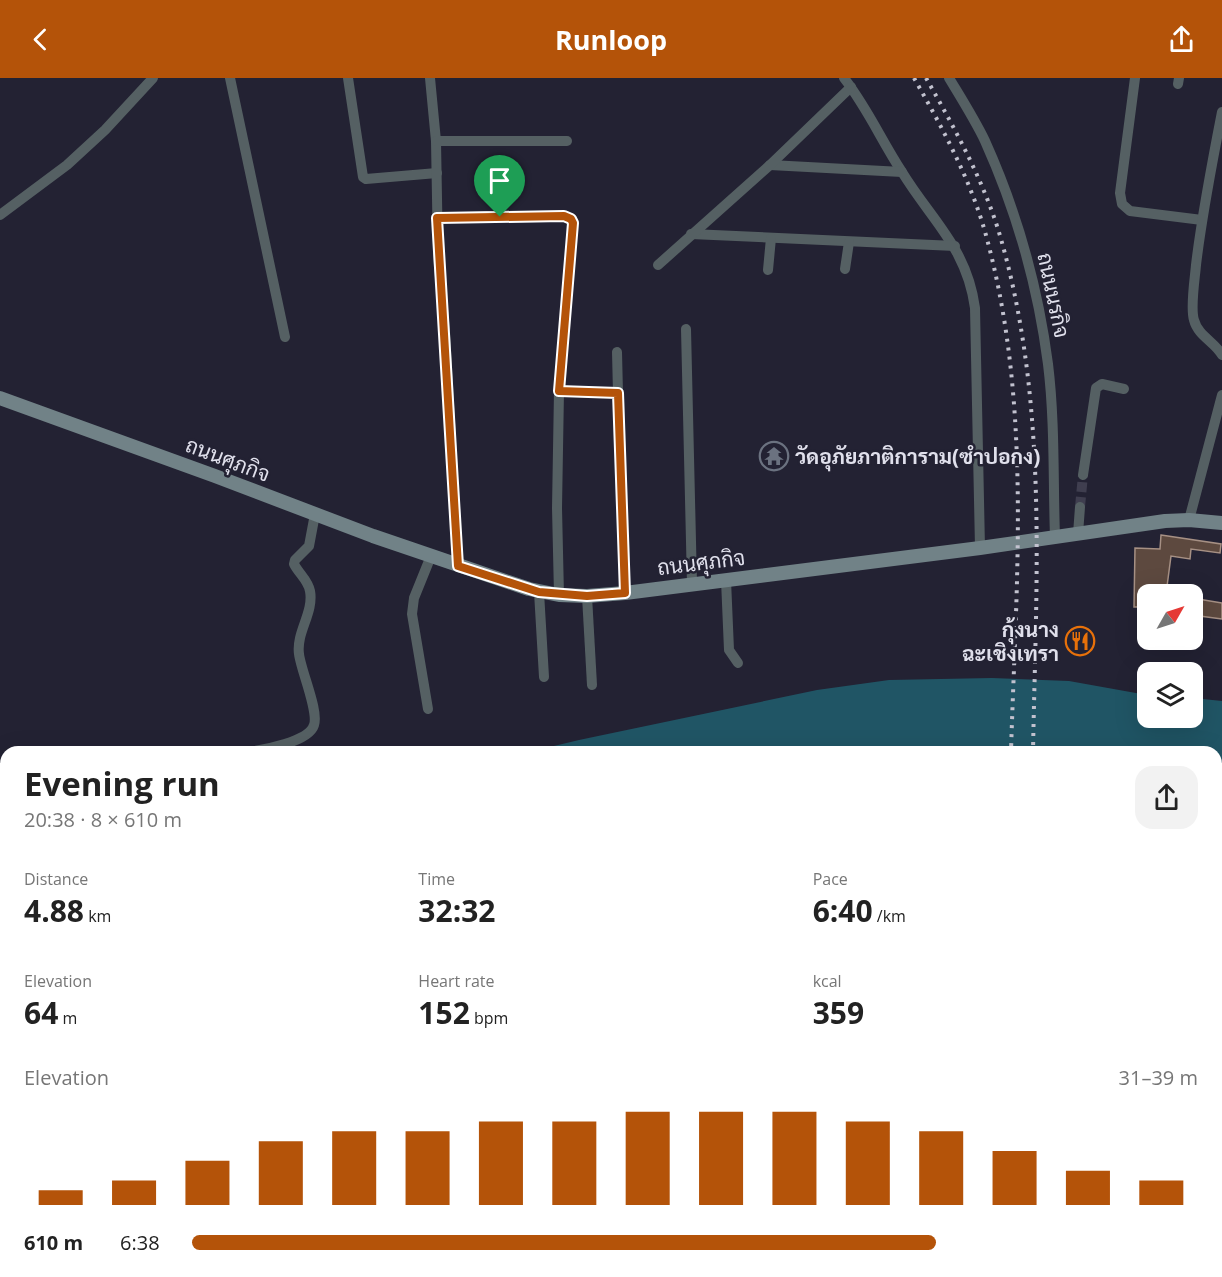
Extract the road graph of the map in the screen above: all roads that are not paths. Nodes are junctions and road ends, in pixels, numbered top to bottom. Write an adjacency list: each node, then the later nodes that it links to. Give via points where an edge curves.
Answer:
1 (153, 78): 14 (street, via 67,165)
2 (348, 78): 13 (street, via 363,177)
3 (430, 78): 9 (street)
4 (949, 78): 39 (street, ถนนนรกิจ, via 984,139 1012,207 1036,291 1048,366)
5 (1136, 78): 16 (street, via 1120,194 1122,204 1130,211)
6 (234, 79): 25 (street)
7 (848, 83): 11 (street); 12 (street)
8 (1222, 112): 16 (street)
9 (436, 141): 10 (street); 13 (street)
10 (567, 141)
11 (770, 165): 12 (street); 17 (street)
12 (902, 172): 20 (street)
13 (437, 173): 15 (street)
14 (0, 215)
15 (437, 218): 29 (street, via 571,219); 42 (street)
16 (1202, 220): 27 (street, via 1194,320 1201,334)
17 (691, 234): 18 (street); 21 (street)
18 (771, 238): 19 (street); 23 (street)
19 (849, 242): 20 (street); 22 (street)
20 (955, 246): 40 (street, via 969,277 975,308)
21 (658, 265)
22 (846, 269)
23 (768, 270)
24 (686, 329): 44 (street)
25 (285, 337)
26 (617, 352): 30 (street)
27 (1222, 355)
28 (1124, 388): 33 (street, via 1102,384 1096,388)
29 (559, 391): 30 (street); 47 (street)
30 (618, 393): 46 (street)
31 (1222, 395): 36 (street)
32 (0, 398): 35 (main road, ถนนศุภกิจ)
33 (1083, 474)
34 (1080, 507): 38 (street)
35 (315, 514): 41 (main road, ถนนศุภกิจ); 53 (street, via 309,546 294,564 310,592 299,654 315,725 309,733)
36 (1189, 520): 37 (main road, ถนนศุภกิจ); 38 (main road, ถนนศุภกิจ)
37 (1222, 523)
38 (1078, 534): 39 (main road, ถนนศุภกิจ)
39 (1055, 537): 40 (main road, ถนนศุภกิจ)
40 (980, 548): 43 (main road, ถนนศุภกิจ)
41 (431, 556): 42 (main road, ถนนศุภกิจ); 52 (street, via 414,598 412,614)
42 (458, 566): 45 (main road, ถนนศุภกิจ)
43 (726, 580): 44 (main road, ถนนศุภกิจ); 49 (street, via 729,650)
44 (692, 584): 46 (main road, ถนนศุภกิจ)
45 (539, 592): 47 (main road, ถนนศุภกิจ); 50 (street)
46 (625, 593): 48 (main road, ถนนศุภกิจ)
47 (559, 594): 48 (main road, ถนนศุภกิจ)
48 (587, 596): 51 (street)
49 (738, 663)
50 (544, 677)
51 (592, 685)
52 (428, 709)
53 (274, 746)

